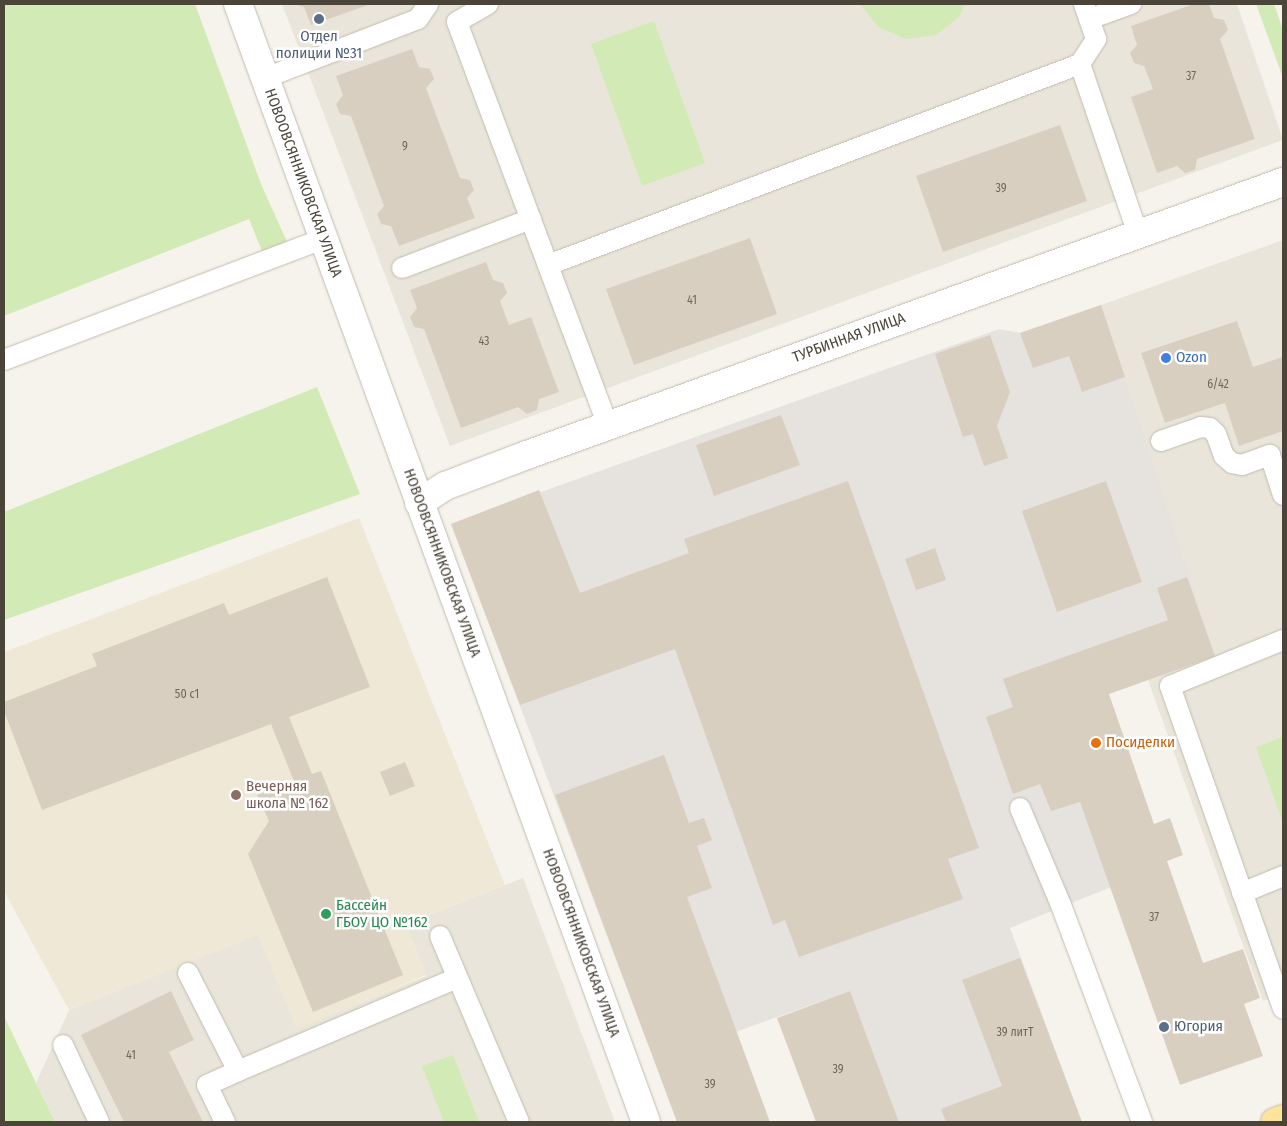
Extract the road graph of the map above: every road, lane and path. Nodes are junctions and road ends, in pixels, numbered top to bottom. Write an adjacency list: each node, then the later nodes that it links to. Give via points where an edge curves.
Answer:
1 (238, 4): 7 (street, НОВООВСЯННИКОВСКАЯ УЛИЦА)
2 (428, 4): 7 (lane, via 418,19)
3 (488, 4): 9 (lane, via 456,22)
4 (1131, 4): 5 (lane)
5 (1086, 12): 6 (lane, via 1096,39)
6 (1080, 64): 10 (lane); 12 (lane)
7 (264, 78): 11 (street, НОВООВСЯННИКОВСКАЯ УЛИЦА)
8 (1283, 182): 10 (street, ТУРБИННАЯ УЛИЦА)
9 (531, 219): 12 (lane); 13 (lane)
10 (1138, 234): 15 (street, ТУРБИННАЯ УЛИЦА)
11 (324, 239): 14 (lane); 18 (street, НОВООВСЯННИКОВСКАЯ УЛИЦА)
12 (548, 265): 15 (lane)
13 (402, 268)
14 (4, 360)
15 (608, 426): 18 (street, ТУРБИННАЯ УЛИЦА, via 445,486)
16 (1161, 441): 17 (lane, via 1201,427 1210,428 1216,434 1224,456 1232,463 1242,465 1270,456)
17 (1283, 495)
18 (420, 503): 30 (street, НОВООВСЯННИКОВСКАЯ УЛИЦА)
19 (1283, 640): 22 (lane, via 1170,686)
20 (1020, 808): 34 (lane, via 1061,905)
21 (1283, 876): 22 (lane)
22 (1242, 893): 26 (lane)
23 (440, 936): 25 (lane)
24 (188, 973): 28 (lane)
25 (457, 978): 28 (lane); 33 (lane)
26 (1283, 1009)
27 (63, 1045): 31 (lane)
28 (238, 1071): 32 (lane, via 207,1085)
29 (1283, 1119): 35 (main road)
30 (643, 1121)
31 (99, 1122)
32 (225, 1122)
33 (519, 1122)
34 (1142, 1122)
35 (1275, 1122)

